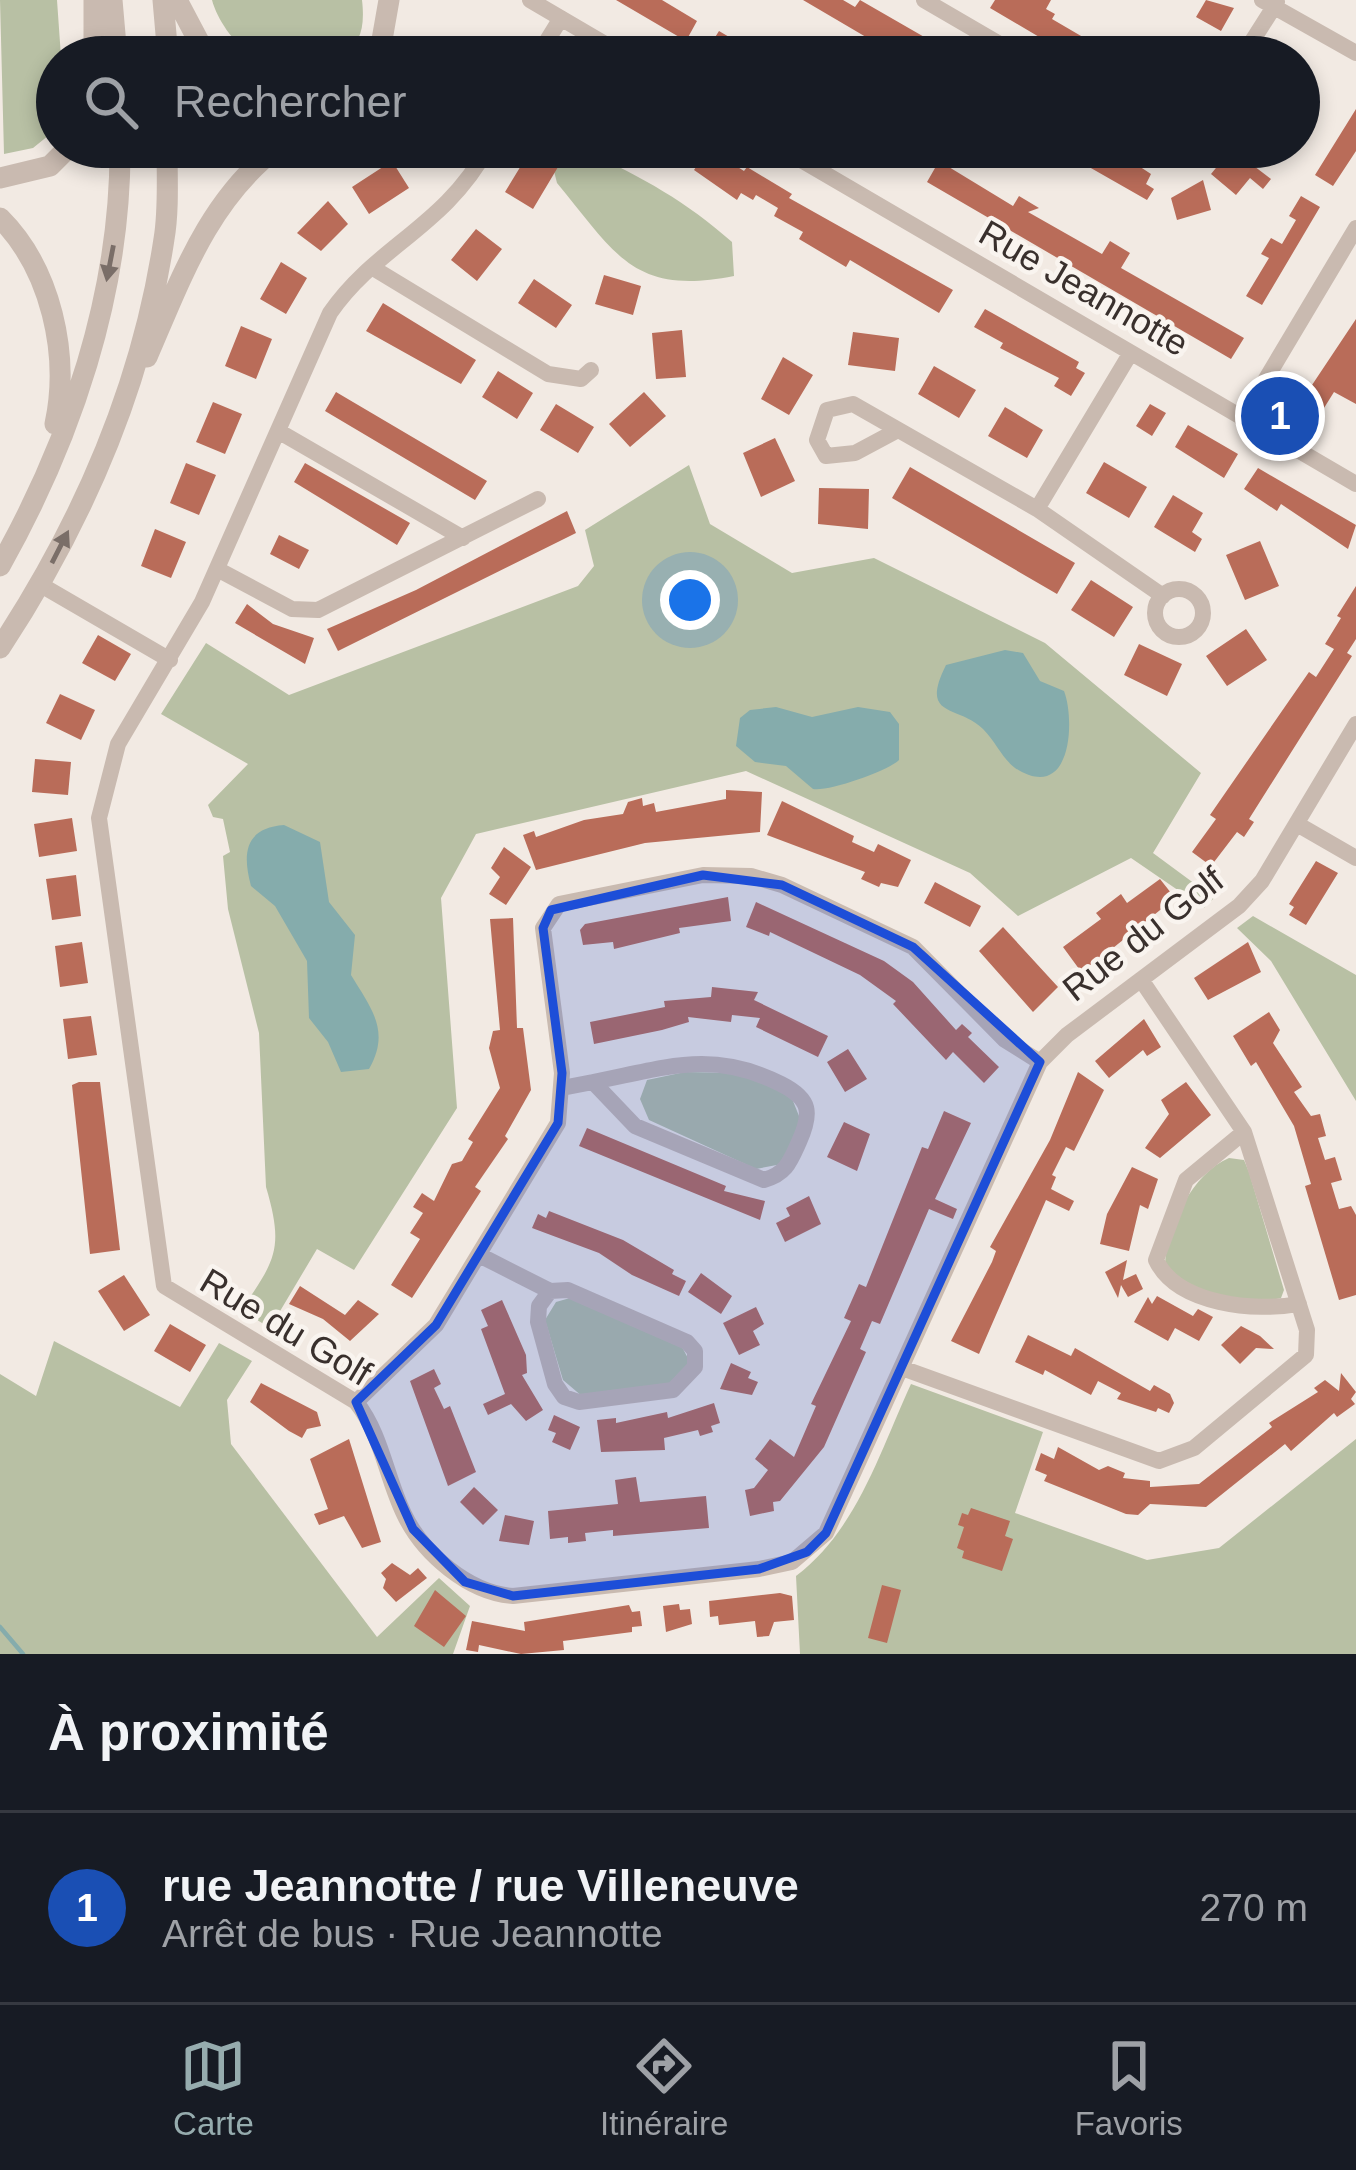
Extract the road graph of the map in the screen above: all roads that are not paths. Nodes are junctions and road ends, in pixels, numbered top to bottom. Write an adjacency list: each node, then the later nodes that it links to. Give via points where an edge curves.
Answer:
1 (94, 0): 9 (street)
2 (112, 0): 10 (street)
3 (163, 0): 11 (street)
4 (177, 0): 12 (street)
5 (530, 0): 8 (street)
6 (924, 0): 15 (street)
7 (1271, 2): 16 (street); 17 (street)
8 (561, 18): 13 (street); 14 (street)
9 (94, 36)
10 (115, 36)
11 (166, 36)
12 (196, 36)
13 (550, 36)
14 (591, 36)
15 (986, 36)
16 (1253, 36)
17 (1356, 53)
18 (42, 168): 24 (street)
19 (119, 168): 36 (street, one-way to 36, via 114,250 97,327)
20 (167, 168): 35 (street, via 165,238 132,375)
21 (255, 168): 35 (street, via 201,234)
22 (475, 168): 28 (street, Rue du Golf, via 456,198)
23 (815, 168): 30 (street, Rue Jeannotte)
24 (0, 178)
25 (0, 218): 36 (street, via 26,253 56,326 57,413)
26 (1356, 228): 27 (street)
27 (1338, 258): 29 (street); 32 (street)
28 (373, 268): 31 (street, via 548,374 581,379); 34 (street, Rue du Golf, via 330,313)
29 (1356, 268)
30 (1130, 354): 32 (street, Rue Jeannotte); 39 (street)
31 (591, 370)
32 (1242, 419): 37 (street, Rue Jeannotte)
33 (898, 430): 33 (street, via 843,403 822,416 817,440 826,456 843,457); 39 (street)
34 (278, 431): 40 (street); 42 (street, Rue du Golf)
35 (97, 473): 43 (street, one-way to 35)
36 (41, 484): 41 (street)
37 (1356, 484)
38 (538, 499): 40 (street)
39 (1037, 509): 44 (street)
40 (463, 538): 42 (street, via 307,612)
41 (0, 566)
42 (217, 569): 46 (street, Rue du Golf)
43 (41, 584): 45 (street); 46 (street)
44 (1162, 596)
45 (0, 648)
46 (170, 660): 59 (street, Rue du Golf, via 118,744 99,818 158,1272 172,1296)
47 (1356, 724): 48 (street, Rue du Golf)
48 (1297, 824): 49 (street); 50 (street, Rue du Golf, via 1239,906)
49 (1356, 858)
50 (1142, 981): 51 (street, Rue du Golf); 54 (street)
51 (1040, 1061): 53 (street, via 1005,1040 913,947 782,885 703,875 559,904 546,916); 58 (street, Rue du Golf)
52 (593, 1082): 52 (street, via 733,1063 794,1090 810,1118 788,1166 764,1180 635,1126); 53 (street)
53 (562, 1088): 55 (street, via 558,1123)
54 (1244, 1132): 57 (street); 57 (street, via 1186,1180 1156,1260 1172,1280 1242,1310)
55 (481, 1256): 56 (street); 59 (street, via 436,1325)
56 (550, 1291): 56 (street, via 568,1290 687,1342 694,1367 673,1390 564,1397 538,1322)
57 (1299, 1304): 58 (street, via 1310,1344 1298,1366 1172,1460)
58 (902, 1368): 59 (street, Rue du Golf, via 826,1533 792,1562 512,1596 465,1582 413,1529)
59 (356, 1402)

